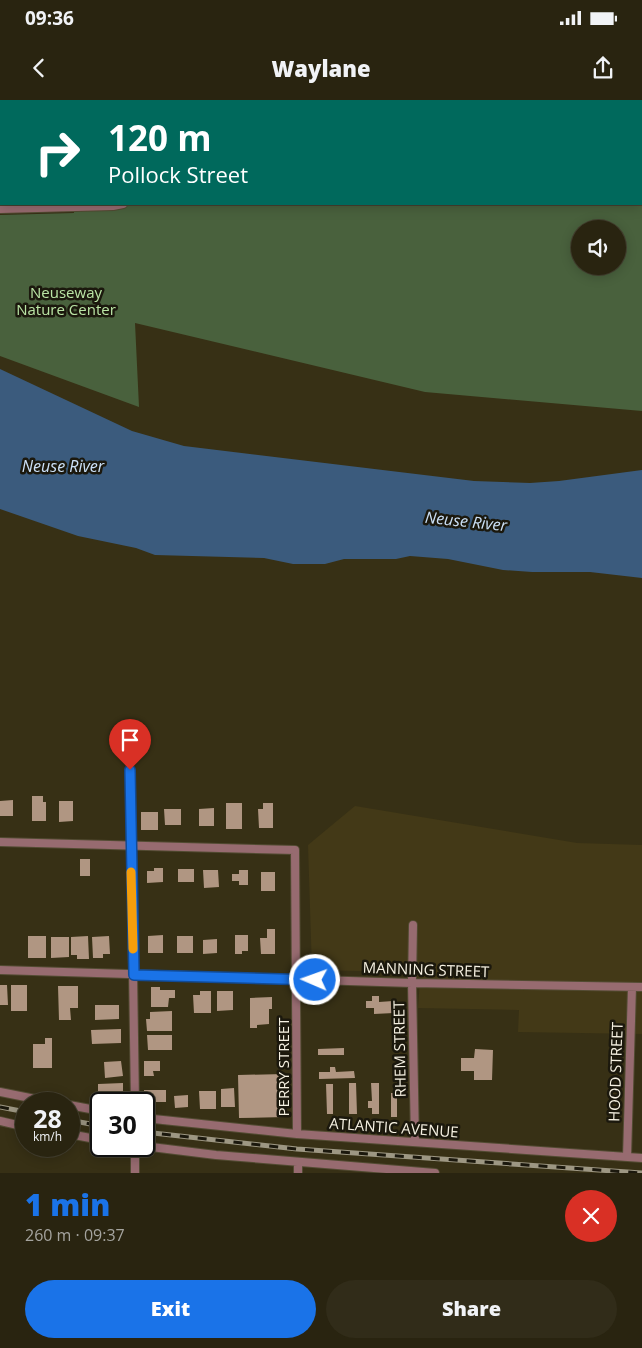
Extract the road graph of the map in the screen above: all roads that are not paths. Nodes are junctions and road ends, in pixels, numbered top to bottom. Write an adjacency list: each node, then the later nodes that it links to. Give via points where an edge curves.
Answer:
1 (118, 205): 2 (street)
2 (0, 209)
3 (130, 770): 5 (street)
4 (0, 842): 5 (street)
5 (131, 846): 8 (street); 9 (street, PERRY STREET, via 295,850)
6 (413, 925): 10 (street, RHEM STREET)
7 (0, 970): 8 (street, MANNING STREET)
8 (134, 975): 9 (street, MANNING STREET); 14 (street)
9 (296, 979): 10 (street, MANNING STREET); 19 (street, PERRY STREET)
10 (412, 983): 11 (street, MANNING STREET); 20 (street, RHEM STREET)
11 (632, 987): 12 (street, MANNING STREET); 23 (street, HOOD STREET)
12 (642, 987)
13 (0, 1092): 15 (street)
14 (135, 1092)
15 (15, 1095)
16 (155, 1119): 19 (street, ATLANTIC AVENUE)
17 (0, 1121): 18 (street)
18 (15, 1124)
19 (297, 1134): 20 (street, ATLANTIC AVENUE)
20 (415, 1142): 23 (street, ATLANTIC AVENUE)
21 (155, 1147): 25 (street)
22 (135, 1157): 27 (street)
23 (627, 1157): 24 (street, ATLANTIC AVENUE)
24 (642, 1158)
25 (298, 1162): 26 (street); 28 (street)
26 (417, 1172): 29 (street)
27 (135, 1173)
28 (298, 1173)
29 (435, 1173)

